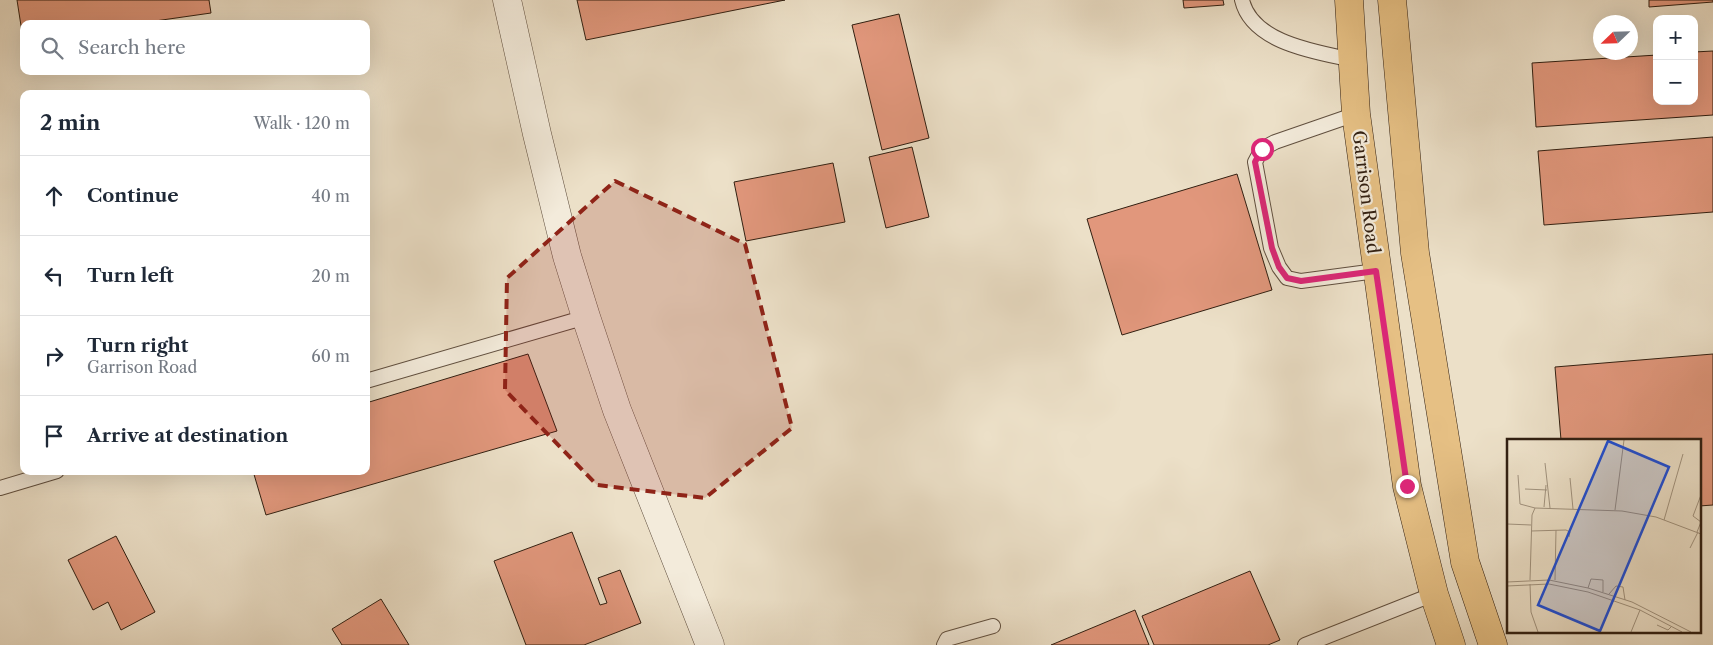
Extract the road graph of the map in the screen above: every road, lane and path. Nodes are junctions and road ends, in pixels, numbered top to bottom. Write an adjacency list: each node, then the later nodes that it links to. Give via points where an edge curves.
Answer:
1 (507, 0): 8 (street, via 546,172)
2 (1242, 0): 5 (lane, via 1248,16 1258,27 1275,37 1311,51)
3 (1349, 0): 5 (main road, Garrison Road)
4 (1392, 0): 18 (main road, via 1414,253 1465,562)
5 (1352, 60): 6 (main road, Garrison Road)
6 (1356, 114): 7 (main road, Garrison Road); 7 (lane, via 1275,142 1262,149 1255,162 1272,248 1287,278 1301,281)
7 (1376, 271): 12 (main road, Garrison Road, via 1407,486)
8 (586, 317): 9 (lane); 14 (street, via 618,410)
9 (370, 380)
10 (44, 475): 11 (lane)
11 (0, 488)
12 (1434, 594): 16 (lane); 17 (main road, Garrison Road)
13 (993, 626): 15 (lane, via 947,639)
14 (710, 645)
15 (944, 645)
16 (1305, 645)
17 (1451, 645)
18 (1493, 645)

